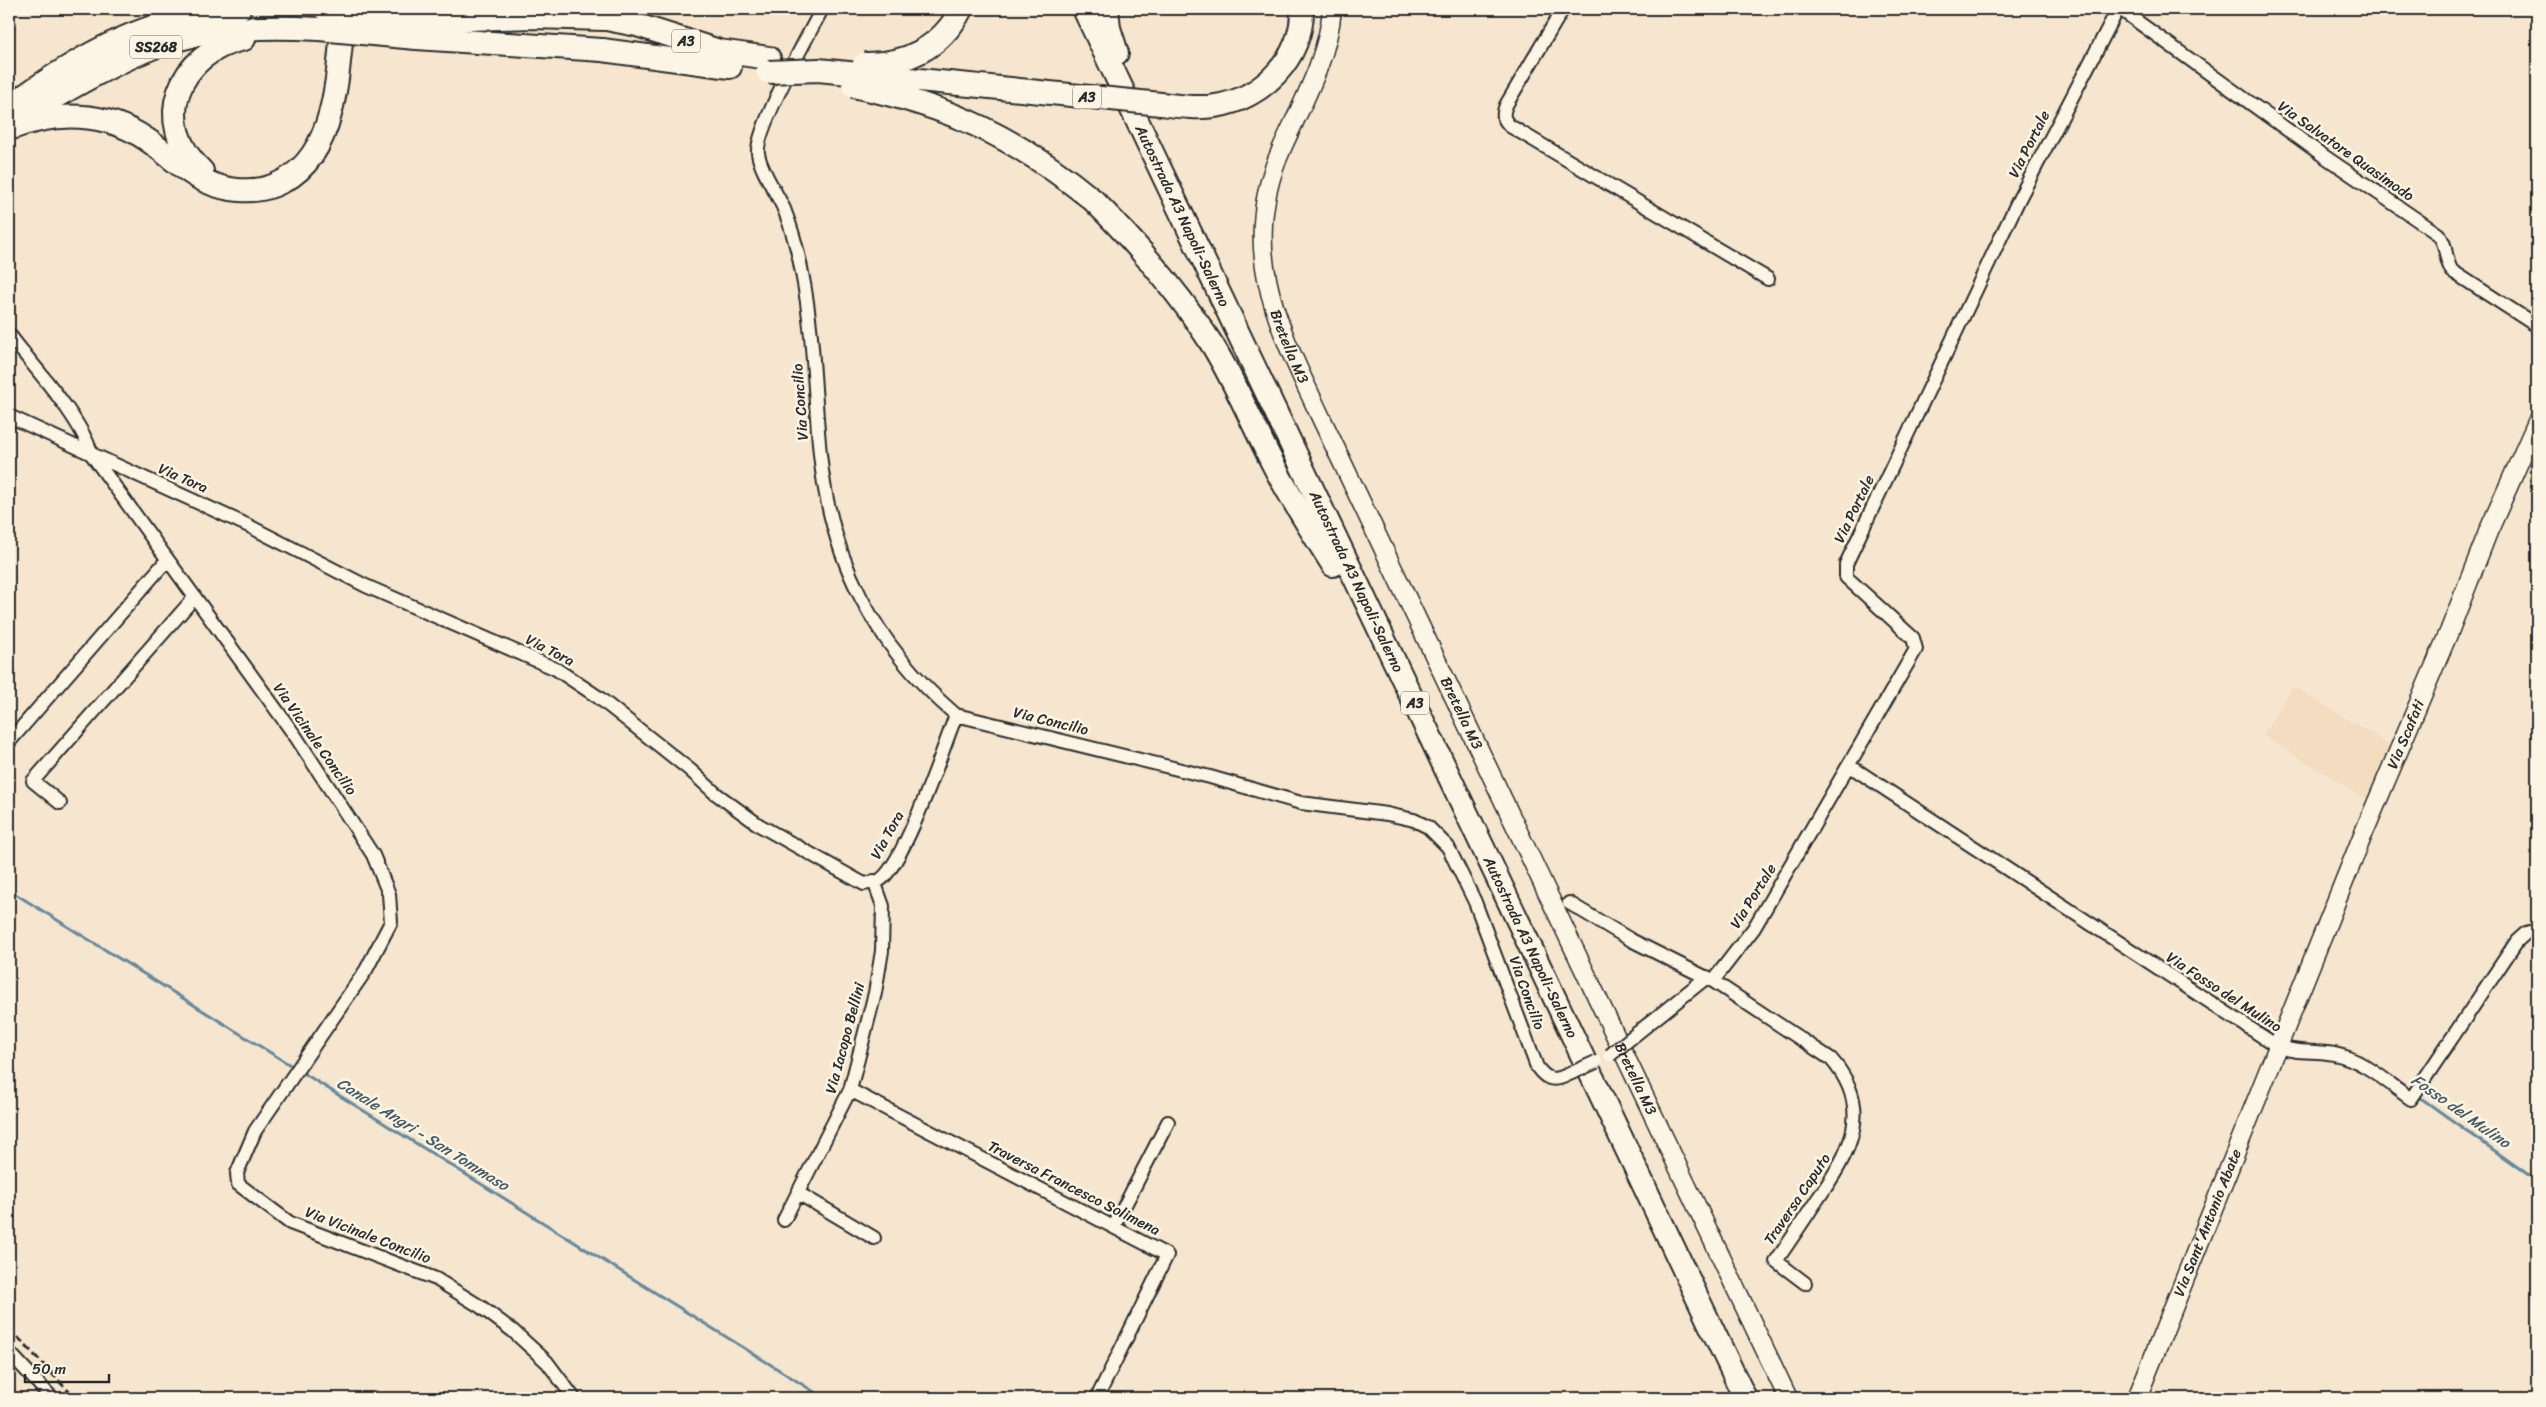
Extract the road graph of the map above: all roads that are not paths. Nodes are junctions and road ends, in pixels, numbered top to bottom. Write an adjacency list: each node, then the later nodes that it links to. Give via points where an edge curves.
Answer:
1 (185, 9): 17 (highway, SS268, via 131,28)
2 (239, 9): 17 (highway, SS268, via 194,15 147,28)
3 (345, 9): 22 (highway, via 328,119 312,156 296,173 268,188 238,190)
4 (547, 9): 15 (highway, bridge)
5 (822, 9): 33 (street, Via Concilio, via 776,98 758,153 784,210 802,272 825,490 845,562 878,629)
6 (961, 9): 18 (highway, A3, bridge, via 937,41 893,62)
7 (1068, 9): 31 (highway, Autostrada A3 Napoli-Salerno / A3)
8 (1084, 9): 23 (highway, Autostrada A3 Napoli-Salerno / A3)
9 (1107, 9): 23 (highway, A3, via 1116,52 1146,116)
10 (1302, 9): 18 (highway, A3, bridge, via 1298,37 1280,70 1251,95 1214,106 1161,104)
11 (1332, 9): 55 (street, Bretella M3, via 1318,68 1281,149 1266,204 1263,255 1272,307 1323,422)
12 (1564, 9): 24 (street, via 1506,105 1504,120)
13 (2119, 9): 25 (street, Via Salvatore Quasimodo, via 2320,154 2438,234 2446,247 2452,271); 35 (street, Via Portale, via 2019,199 1846,564 1846,577 1908,632 1916,643 1914,655)
14 (322, 19): 15 (highway, SS268, bridge); 16 (highway, SS268, bridge, via 416,38); 20 (highway, SS268, via 215,32 156,46); 22 (highway, SS268, via 283,37 248,38 221,45 199,58 182,82 176,108 179,136 199,168)
15 (604, 19): 18 (highway, A3, via 637,25)
16 (602, 50): 18 (highway, A3)
17 (87, 55): 19 (highway, SS268)
18 (769, 65): 31 (highway, A3, bridge, via 889,93 967,120 1040,160 1093,200 1135,242 1208,338 1274,466)
19 (9, 107)
20 (9, 124)
21 (9, 129): 22 (highway, via 64,116 106,121 132,130 193,175)
22 (222, 186)
23 (1181, 213): 54 (highway, Autostrada A3 Napoli-Salerno / A3)
24 (1768, 279)
25 (2537, 326)
26 (9, 334): 29 (street, Via Vicinale Concilio, via 70,414 88,441)
27 (9, 416): 29 (street, Via Tora)
28 (2537, 422): 41 (street, Via Scafati, via 2488,532)
29 (92, 455): 30 (street, Via Vicinale Concilio); 37 (street, Via Tora, via 249,526 366,586 556,669 598,698 759,825 864,884)
30 (167, 560): 32 (street, Via Vicinale Concilio); 34 (street)
31 (1333, 566): 53 (highway, Autostrada A3 Napoli-Salerno / A3)
32 (194, 598): 36 (street, via 33,781); 51 (street, Via Vicinale Concilio, via 296,737 351,820 373,855 389,894 391,922 366,970 255,1131 237,1173 238,1184 290,1223 436,1279 481,1307 514,1331 547,1362)
33 (956, 715): 37 (street, Via Tora, via 923,803 898,857 880,880); 40 (street, Via Concilio, bridge, via 1301,802 1387,814 1428,827 1448,847 1475,902 1537,1067 1549,1079 1556,1080 1610,1054)
34 (9, 742)
35 (1850, 766): 40 (street, Via Portale, via 1754,928); 41 (street, Via Fosso del Mulino)
36 (60, 803)
37 (874, 881): 42 (street, Via Iacopo Bellini, via 883,906 882,951 875,993)
38 (1569, 903): 40 (street, via 1631,940)
39 (2537, 930): 41 (street, Via Fosso del Mulino, via 2526,933 2517,941 2411,1099 2360,1063 2334,1054 2292,1052)
40 (1710, 979): 48 (street, Traversa Caputo, via 1831,1059 1850,1086 1855,1118 1854,1132 1845,1157 1776,1261)
41 (2277, 1046): 56 (street, Via Sant'Antonio Abate)
42 (850, 1090): 44 (street, Via Iacopo Bellini); 46 (street, Traversa Francesco Solimena)
43 (1168, 1122): 46 (street)
44 (798, 1194): 45 (street, Via Iacopo Bellini); 47 (street)
45 (784, 1220)
46 (1114, 1226): 52 (street, Traversa Francesco Solimena, via 1167,1255)
47 (874, 1238)
48 (1805, 1283)
49 (9, 1352): 50 (street)
50 (52, 1398)
51 (574, 1398)
52 (1097, 1398)
53 (1729, 1398)
54 (1746, 1398)
55 (1788, 1398)
56 (2137, 1398)

